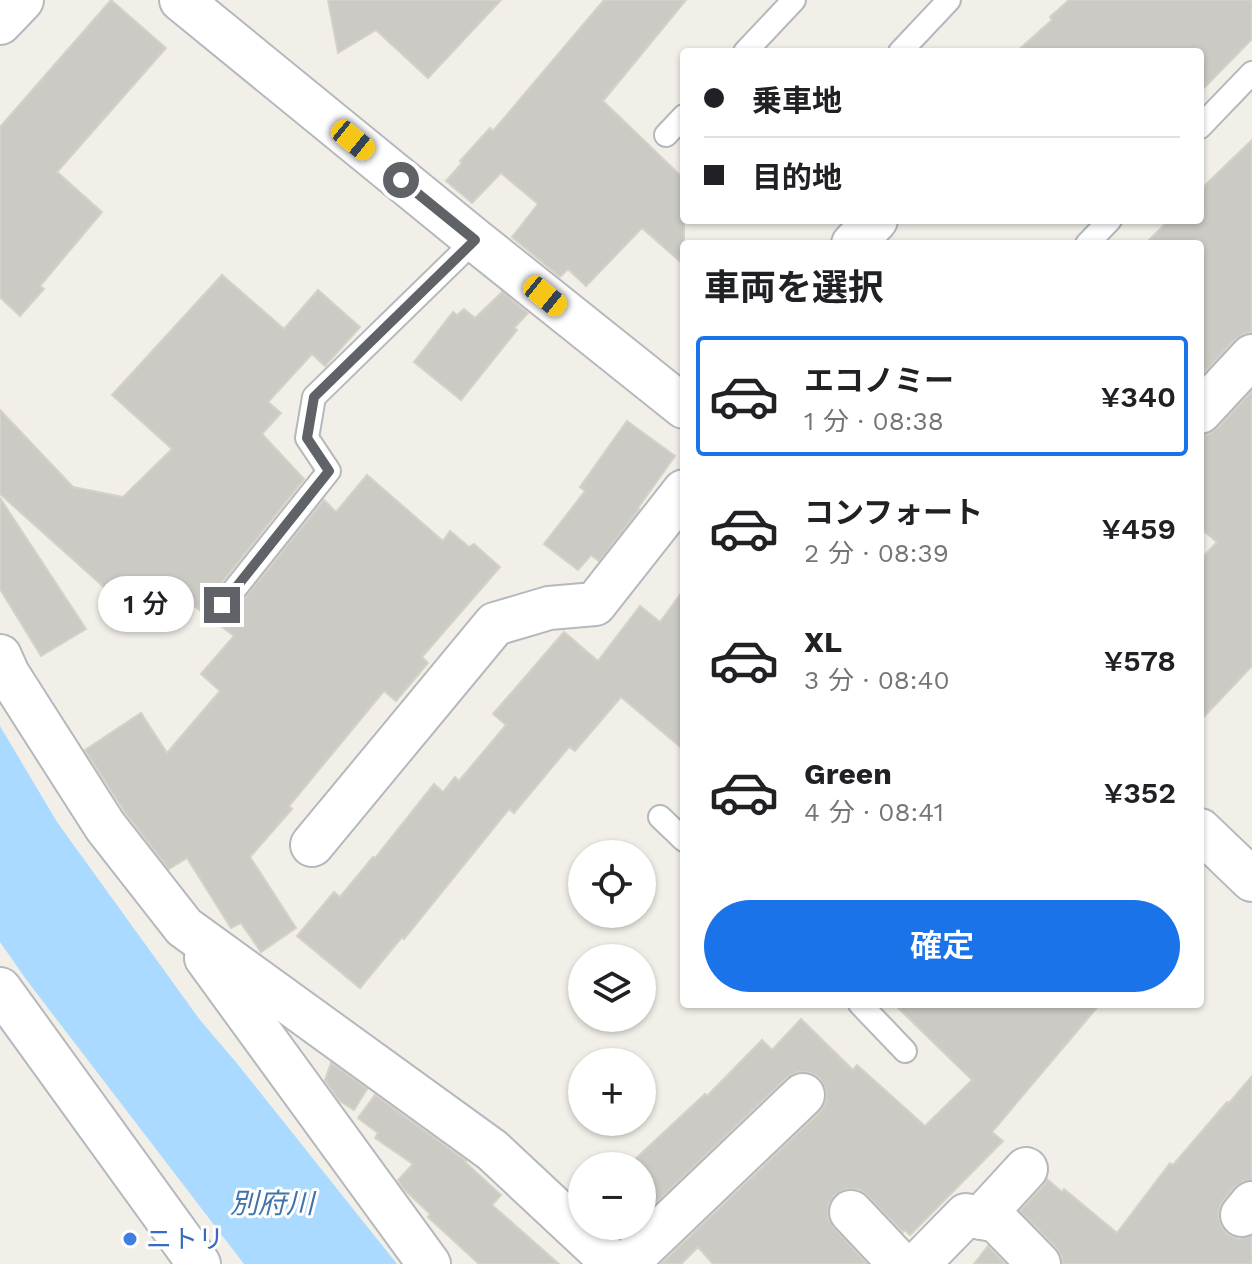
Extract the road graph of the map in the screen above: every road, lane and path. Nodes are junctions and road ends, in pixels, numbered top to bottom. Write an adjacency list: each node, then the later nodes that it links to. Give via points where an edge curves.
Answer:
1 (22, 0): 5 (street)
2 (181, 0): 14 (street)
3 (794, 0): 6 (lane)
4 (949, 0): 7 (lane)
5 (0, 23)
6 (749, 48)
7 (904, 48)
8 (1252, 73): 10 (lane)
9 (680, 120): 11 (lane)
10 (1204, 123)
11 (666, 135)
12 (872, 224): 15 (street)
13 (1106, 224): 16 (lane)
14 (475, 240): 18 (street); 21 (lane, via 314,397 307,438 329,471)
15 (857, 240)
16 (1091, 240)
17 (1252, 356): 19 (street)
18 (680, 404)
19 (1204, 408)
20 (680, 496): 26 (street, via 595,604 549,608 495,624)
21 (222, 605)
22 (0, 656): 28 (street, via 105,826)
23 (660, 817): 25 (lane)
24 (1204, 834): 27 (street)
25 (680, 836)
26 (312, 845)
27 (1252, 880)
28 (184, 927): 37 (street); 38 (street, via 492,1150)
29 (0, 989): 36 (street)
30 (864, 1008): 31 (lane)
31 (905, 1051)
32 (803, 1095): 39 (street)
33 (1026, 1169): 35 (street)
34 (851, 1212): 40 (street)
35 (981, 1218): 41 (street, via 966,1215); 42 (street, via 997,1221)
36 (199, 1264)
37 (429, 1264)
38 (614, 1264)
39 (626, 1264)
40 (900, 1264)
41 (918, 1264)
42 (1039, 1264)

